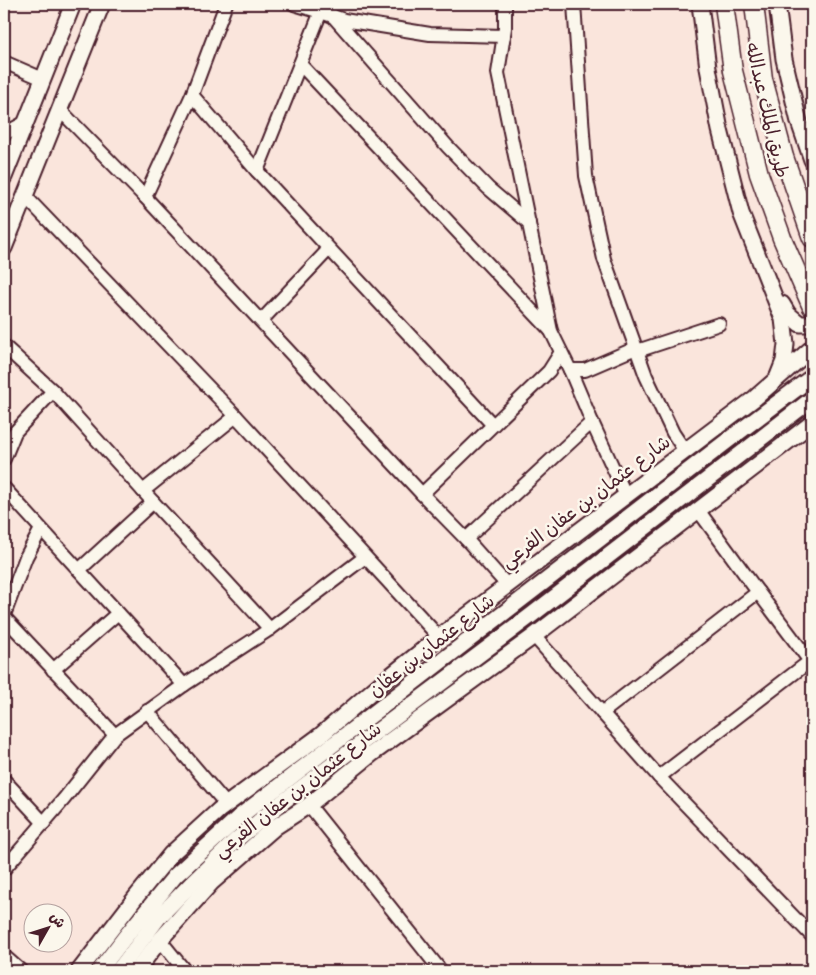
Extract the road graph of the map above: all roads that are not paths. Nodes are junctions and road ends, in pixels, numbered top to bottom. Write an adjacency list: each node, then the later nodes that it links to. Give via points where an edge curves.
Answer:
1 (74, 4): 15 (main road)
2 (102, 4): 17 (main road)
3 (226, 4): 16 (street)
4 (294, 4): 11 (street)
5 (505, 4): 12 (street)
6 (574, 4): 37 (street, via 586,176 604,259)
7 (700, 4): 29 (main road, via 720,130 741,213)
8 (724, 4): 30 (highway, طريق الملك عبدالله, via 733,72 759,174)
9 (754, 4): 26 (highway, طريق الملك عبدالله, via 763,79 784,157)
10 (778, 4): 20 (main road, via 784,59)
11 (326, 10): 12 (street, via 344,20 430,34); 14 (street); 25 (street, via 448,147 488,188)
12 (504, 36): 25 (street, via 498,73)
13 (4, 62): 15 (street)
14 (300, 64): 21 (street); 34 (street)
15 (43, 78): 18 (main road)
16 (192, 95): 21 (street); 24 (street)
17 (60, 110): 23 (main road); 24 (street)
18 (26, 122): 19 (street); 22 (main road)
19 (4, 134)
20 (812, 160)
21 (257, 172): 28 (street)
22 (4, 177)
23 (25, 196): 27 (main road); 45 (street)
24 (145, 197): 31 (street)
25 (529, 223): 34 (street)
26 (812, 238)
27 (4, 248)
28 (329, 249): 31 (street); 48 (street)
29 (763, 270): 33 (main road, via 788,314 800,324); 40 (main road, via 783,319 786,344)
30 (810, 304)
31 (261, 321): 55 (street)
32 (719, 324): 37 (street)
33 (812, 324)
34 (551, 331): 38 (street)
35 (4, 346): 42 (street)
36 (812, 348): 40 (main road, شارع عثمان بن عفان الفرعي)
37 (636, 350): 39 (street, via 586,370); 50 (street)
38 (562, 352): 39 (street); 48 (street, via 549,371)
39 (570, 370): 46 (street)
40 (778, 378): 50 (main road, شارع عثمان بن عفان الفرعي)
41 (812, 378): 49 (main road, شارع عثمان بن عفان)
42 (53, 391): 51 (street, via 15,432); 53 (street)
43 (812, 399): 44 (main road, شارع عثمان بن عفان)
44 (797, 410): 54 (main road); 73 (main road, شارع عثمان بن عفان)
45 (236, 416): 53 (street); 62 (street)
46 (592, 422): 56 (street); 60 (street)
47 (812, 423): 54 (main road, شارع عثمان بن عفان الفرعي)
48 (493, 425): 55 (street)
49 (731, 438): 63 (main road); 90 (main road, شارع عثمان بن عفان, via 239,817 176,876)
50 (684, 451): 56 (main road, شارع عثمان بن عفان الفرعي)
51 (4, 459)
52 (4, 488): 59 (street)
53 (143, 491): 57 (street)
54 (723, 491): 58 (main road, شارع عثمان بن عفان الفرعي)
55 (422, 494): 60 (street)
56 (626, 496): 63 (main road, شارع عثمان بن عفان الفرعي)
57 (153, 502): 64 (street); 69 (street)
58 (698, 510): 61 (main road, شارع عثمان بن عفان الفرعي); 66 (street)
59 (41, 529): 64 (street); 68 (street, via 26,557)
60 (466, 539): 65 (street)
61 (645, 550): 70 (main road, شارع عثمان بن عفان الفرعي); 73 (main road)
62 (365, 558): 69 (street); 71 (street)
63 (532, 566): 65 (main road, شارع عثمان بن عفان الفرعي)
64 (79, 570): 67 (street)
65 (506, 585): 71 (main road, شارع عثمان بن عفان الفرعي)
66 (758, 592): 72 (street); 77 (street)
67 (118, 613): 74 (street); 75 (street)
68 (4, 616): 74 (street)
69 (270, 628): 75 (street)
70 (534, 636): 77 (street); 82 (main road, شارع عثمان بن عفان الفرعي, via 373,753)
71 (439, 637): 81 (main road, شارع عثمان بن عفان الفرعي, via 321,735)
72 (811, 662): 79 (street)
73 (463, 666): 91 (main road, شارع عثمان بن عفان, via 236,840 159,917)
74 (53, 670): 78 (street)
75 (184, 685): 76 (street)
76 (147, 712): 78 (street); 81 (street)
77 (602, 713): 79 (street)
78 (115, 735): 83 (street)
79 (659, 777): 85 (street)
80 (4, 780): 83 (street)
81 (226, 804): 89 (main road, شارع عثمان بن عفان الفرعي, via 171,854)
82 (309, 805): 86 (main road, شارع عثمان بن عفان الفرعي, via 275,827 212,882); 94 (street)
83 (44, 823): 84 (street)
84 (4, 869)
85 (812, 936)
86 (160, 940): 92 (main road, شارع عثمان بن عفان الفرعي); 93 (street)
87 (4, 956): 88 (street)
88 (22, 971)
89 (79, 971)
90 (100, 971)
91 (118, 971)
92 (136, 971)
93 (185, 971)
94 (441, 971)

